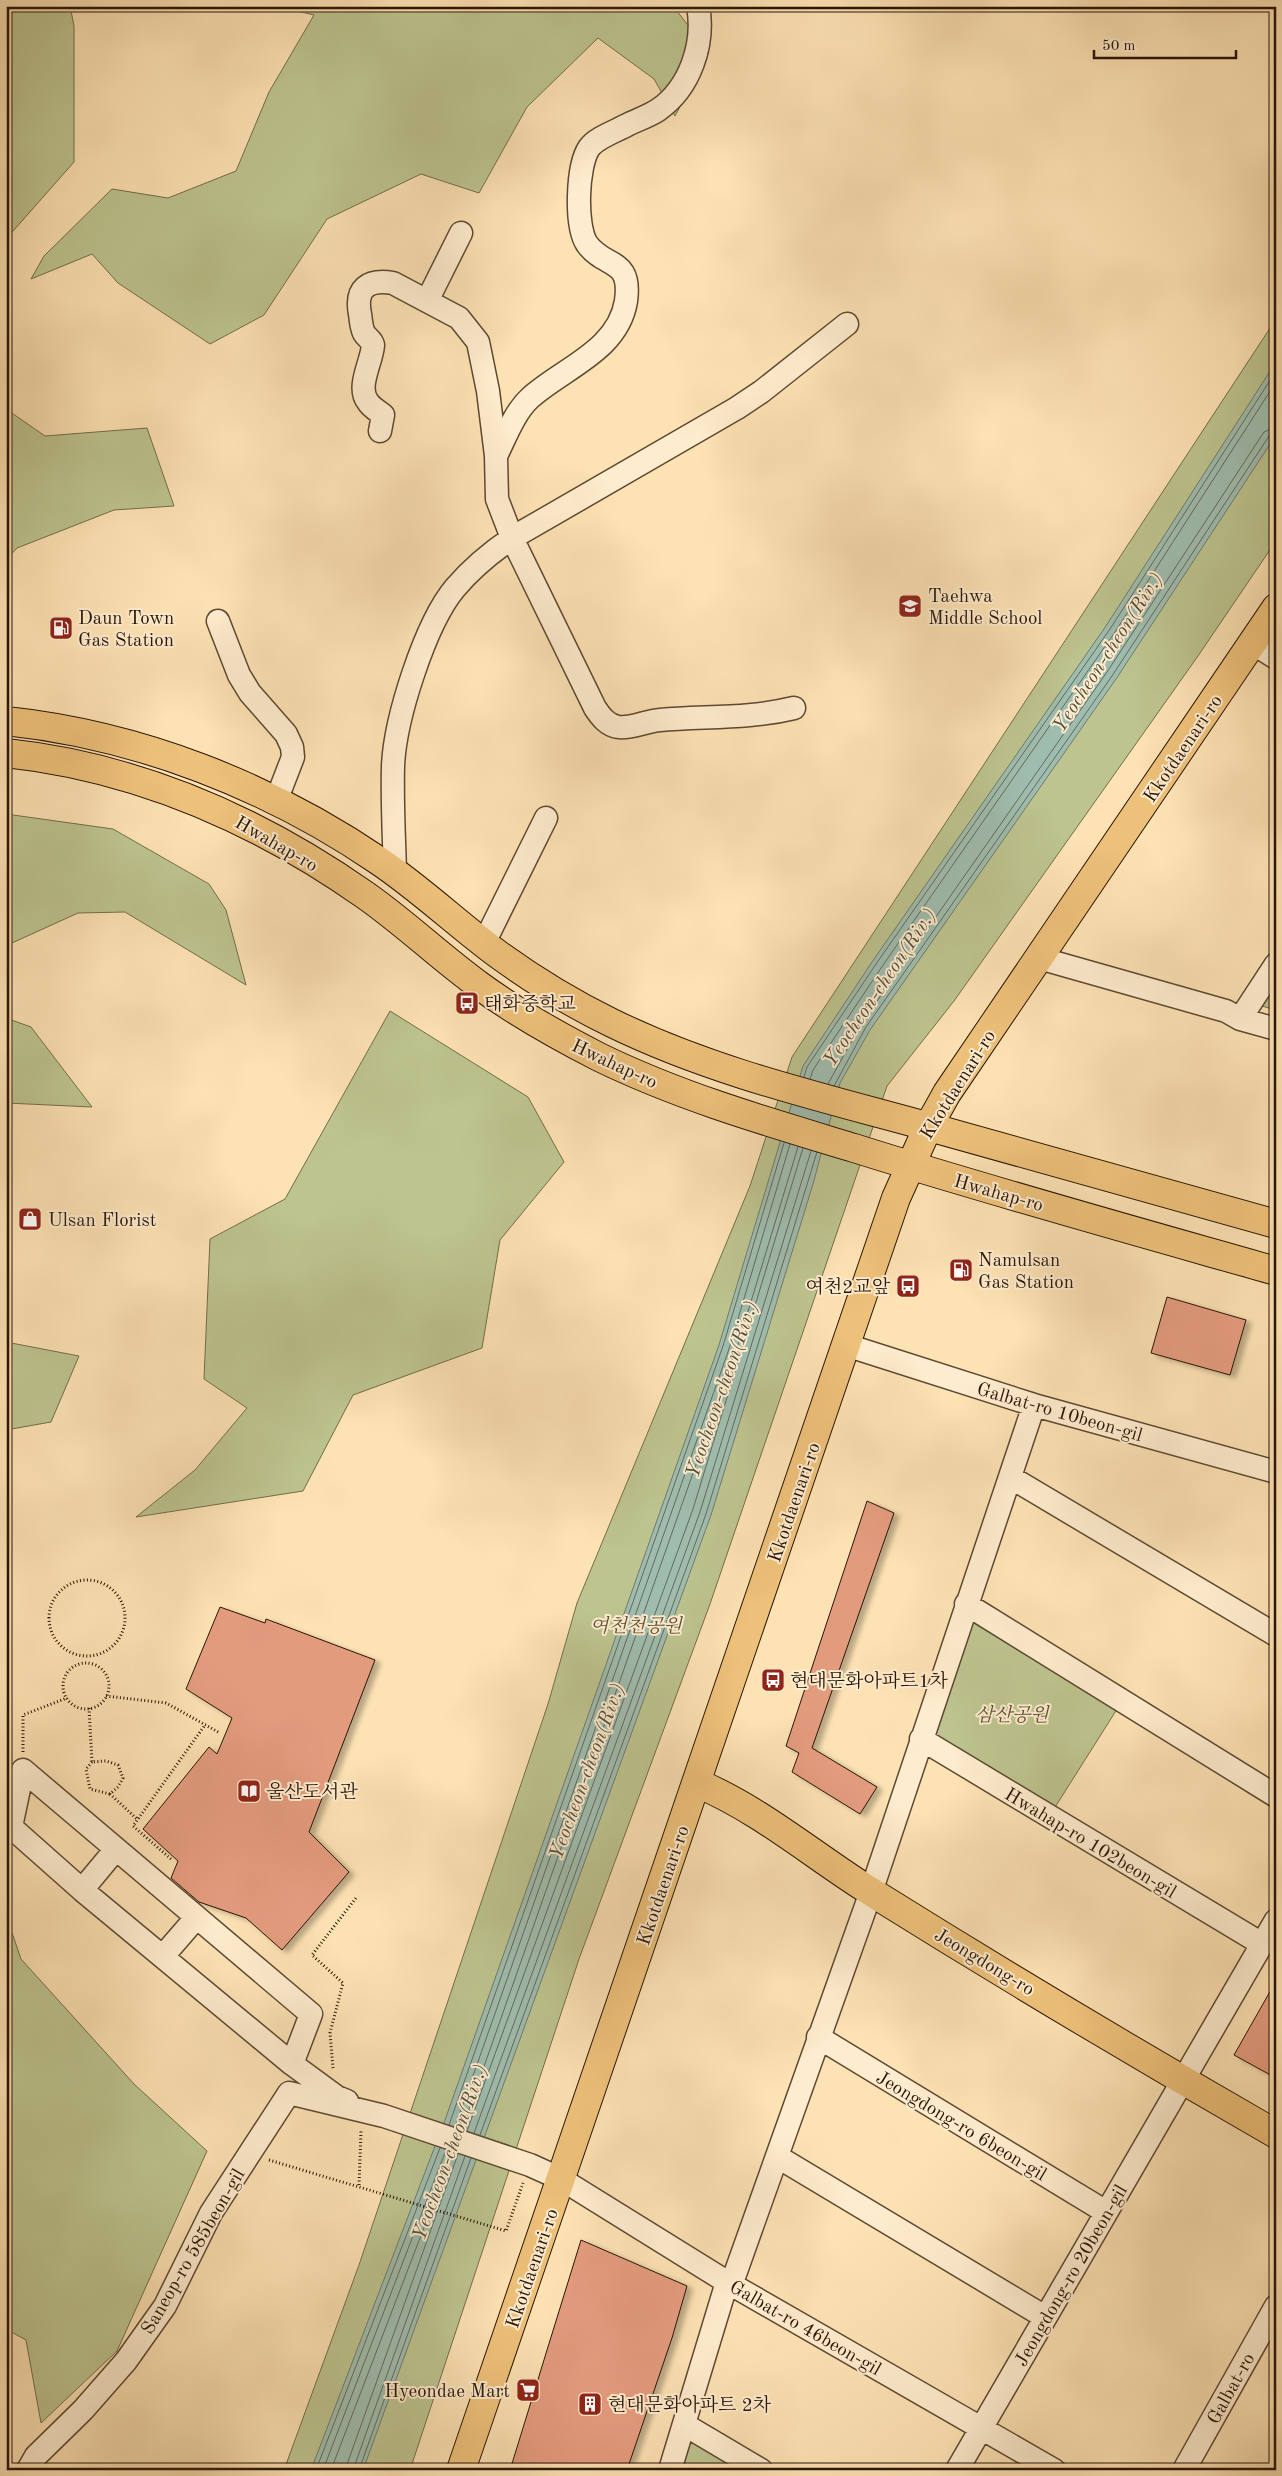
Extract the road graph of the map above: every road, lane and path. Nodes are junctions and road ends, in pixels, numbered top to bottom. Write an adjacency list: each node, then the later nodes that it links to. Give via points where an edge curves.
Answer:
1 (698, 6): 6 (street, via 696,52 688,75 675,95 657,110 590,146 582,163 578,207 583,234 595,251 625,275 626,297 621,318 608,339 529,399 513,420)
2 (461, 233): 3 (street)
3 (427, 301): 5 (street, via 387,282 372,283 359,294 364,332 373,345 363,390 369,404 383,415); 6 (street, via 459,318 478,342)
4 (847, 324): 7 (street, via 737,408)
5 (380, 431)
6 (496, 456): 7 (street, via 497,499)
7 (512, 538): 12 (street, via 595,708 610,725 620,727 652,721 759,715); 17 (street, via 484,557 454,589 438,614 410,684 393,764)
8 (1276, 608): 10 (main road, Kkotdaenari-ro)
9 (218, 621): 15 (street, via 239,675 250,693 286,734 292,747 293,757)
10 (1252, 643): 11 (street); 19 (main road, Kkotdaenari-ro)
11 (1276, 658)
12 (794, 708)
13 (6, 721): 15 (main road, Hwahap-ro, via 98,736 179,760)
14 (6, 753): 24 (main road, Hwahap-ro, via 100,770 169,790 221,811 362,893 478,984 555,1034 652,1082)
15 (276, 801): 17 (main road, Hwahap-ro)
16 (546, 818): 18 (street)
17 (395, 872): 18 (main road, Hwahap-ro)
18 (484, 943): 23 (main road, Hwahap-ro, via 530,977 613,1024 710,1065)
19 (1039, 958): 21 (street, via 1226,1011); 23 (main road, Kkotdaenari-ro, via 947,1093)
20 (1276, 964): 21 (street)
21 (1240, 1019): 22 (street)
22 (1276, 1028)
23 (928, 1127): 24 (main road, Kkotdaenari-ro); 25 (main road, Hwahap-ro)
24 (909, 1166): 26 (main road, Hwahap-ro); 27 (main road, Kkotdaenari-ro)
25 (1276, 1224)
26 (1276, 1271)
27 (846, 1345): 28 (street, Galbat-ro 10beon-gil); 43 (main road, Kkotdaenari-ro)
28 (1034, 1405): 29 (street, Galbat-ro 10beon-gil); 30 (street)
29 (1276, 1472)
30 (1010, 1478): 31 (street); 32 (street)
31 (966, 1604): 40 (street); 45 (street)
32 (1276, 1635)
33 (89, 1656): 33 (path, via 102,1654 116,1642 125,1624 121,1600 103,1582 90,1579 66,1585 56,1594 48,1617 50,1630 65,1650); 34 (path)
34 (90, 1664): 35 (path, via 107,1676); 36 (path, via 81,1663 68,1672 63,1686)
35 (106, 1696): 37 (path, via 100,1704); 38 (path, via 166,1702)
36 (67, 1698): 37 (path, via 73,1705); 42 (path, via 23,1715)
37 (89, 1708): 41 (path)
38 (205, 1725): 39 (path); 46 (path)
39 (220, 1733)
40 (921, 1739): 50 (street); 54 (street, Hwahap-ro 102beon-gil)
41 (92, 1762): 44 (path, via 86,1769 90,1789); 44 (path, via 106,1761 118,1765 123,1778)
42 (23, 1770): 47 (street); 49 (street, via 11,1827)
43 (697, 1783): 50 (main road, Jeongdong-ro, via 734,1802); 65 (main road, Kkotdaenari-ro)
44 (110, 1794): 46 (path)
45 (1276, 1796)
46 (137, 1819): 48 (path, via 133,1826)
47 (116, 1849): 49 (street); 52 (street)
48 (171, 1859)
49 (82, 1890): 55 (street)
50 (871, 1892): 56 (street); 59 (main road, Jeongdong-ro)
51 (356, 1898): 58 (path, via 312,1956 343,1983 330,2033)
52 (196, 1918): 55 (street); 57 (street, via 311,2014)
53 (1276, 1920): 54 (street, Jeongdong-ro 20beon-gil)
54 (1262, 1944): 59 (street, Jeongdong-ro 20beon-gil)
55 (163, 1956): 57 (street)
56 (818, 2037): 62 (street); 67 (street, Jeongdong-ro 6beon-gil)
57 (292, 2064): 60 (street, via 337,2097)
58 (334, 2076)
59 (1182, 2081): 61 (main road, Jeongdong-ro); 67 (street, Jeongdong-ro 20beon-gil)
60 (374, 2114): 64 (street, Galbat-ro 46beon-gil); 66 (path); 73 (street, Saneop-ro 585beon-gil, via 289,2093 211,2213 165,2306 126,2361 36,2456)
61 (1276, 2134)
62 (778, 2157): 68 (street, via 734,2278); 70 (street)
63 (268, 2160): 66 (path)
64 (527, 2165): 65 (street, Galbat-ro 46beon-gil); 66 (path, via 506,2231)
65 (561, 2179): 68 (street, Galbat-ro 46beon-gil); 74 (main road, Kkotdaenari-ro)
66 (358, 2185)
67 (1106, 2212): 70 (street, Jeongdong-ro 20beon-gil)
68 (728, 2282): 71 (street); 72 (street, Galbat-ro 46beon-gil)
69 (1276, 2306): 79 (street, Galbat-ro)
70 (1045, 2317): 72 (street, Jeongdong-ro 20beon-gil)
71 (685, 2425): 75 (street); 76 (street)
72 (981, 2428): 77 (street, Jeongdong-ro 20beon-gil); 78 (street, Galbat-ro 46beon-gil)
73 (28, 2470)
74 (461, 2470)
75 (670, 2470)
76 (761, 2470)
77 (957, 2470)
78 (1054, 2470)
79 (1184, 2470)

